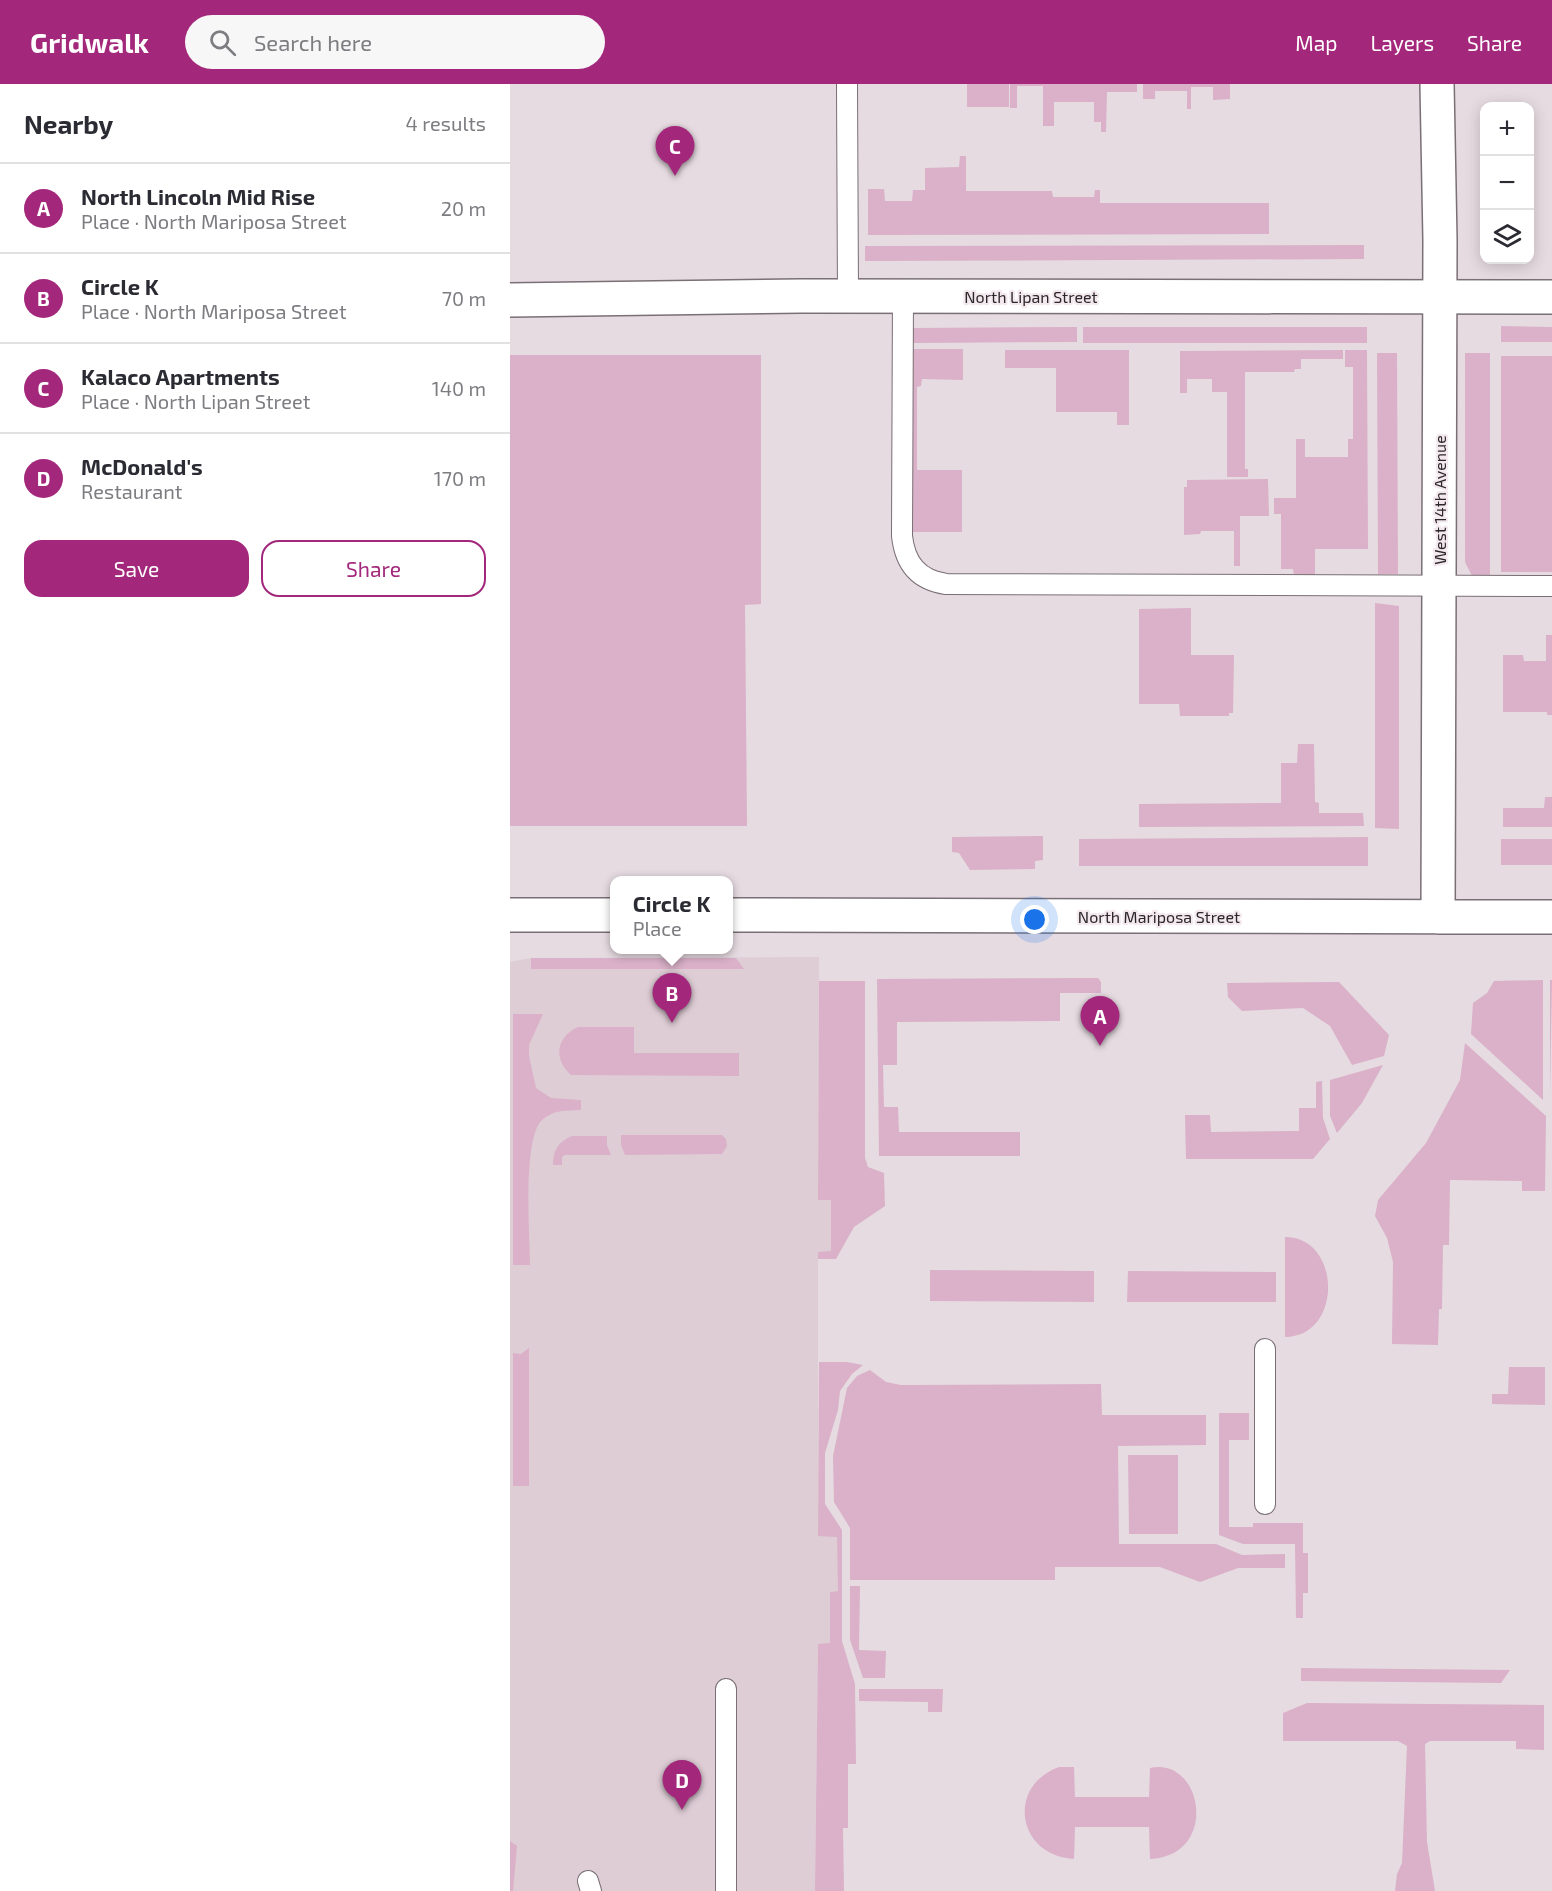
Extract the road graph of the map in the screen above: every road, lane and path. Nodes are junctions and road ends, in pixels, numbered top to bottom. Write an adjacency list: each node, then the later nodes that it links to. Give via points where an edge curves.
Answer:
1 (847, 84): 3 (lane)
2 (1437, 84): 5 (street, West 14th Avenue)
3 (848, 296): 4 (street, North Lipan Street); 7 (street, North Lipan Street)
4 (903, 296): 5 (street, North Lipan Street); 8 (lane, via 902,536 909,563 926,579 946,584)
5 (1440, 297): 6 (street, North Lipan Street); 8 (street, West 14th Avenue)
6 (1552, 297)
7 (510, 300)
8 (1438, 585): 9 (lane); 13 (street, West 14th Avenue)
9 (1552, 586)
10 (510, 915): 11 (street)
11 (610, 915)
12 (733, 915): 13 (street, North Mariposa Street)
13 (1438, 916): 14 (street, North Mariposa Street)
14 (1552, 917)
15 (1265, 1349): 16 (lane)
16 (1265, 1504)
17 (726, 1689): 18 (lane)
18 (726, 1891)

